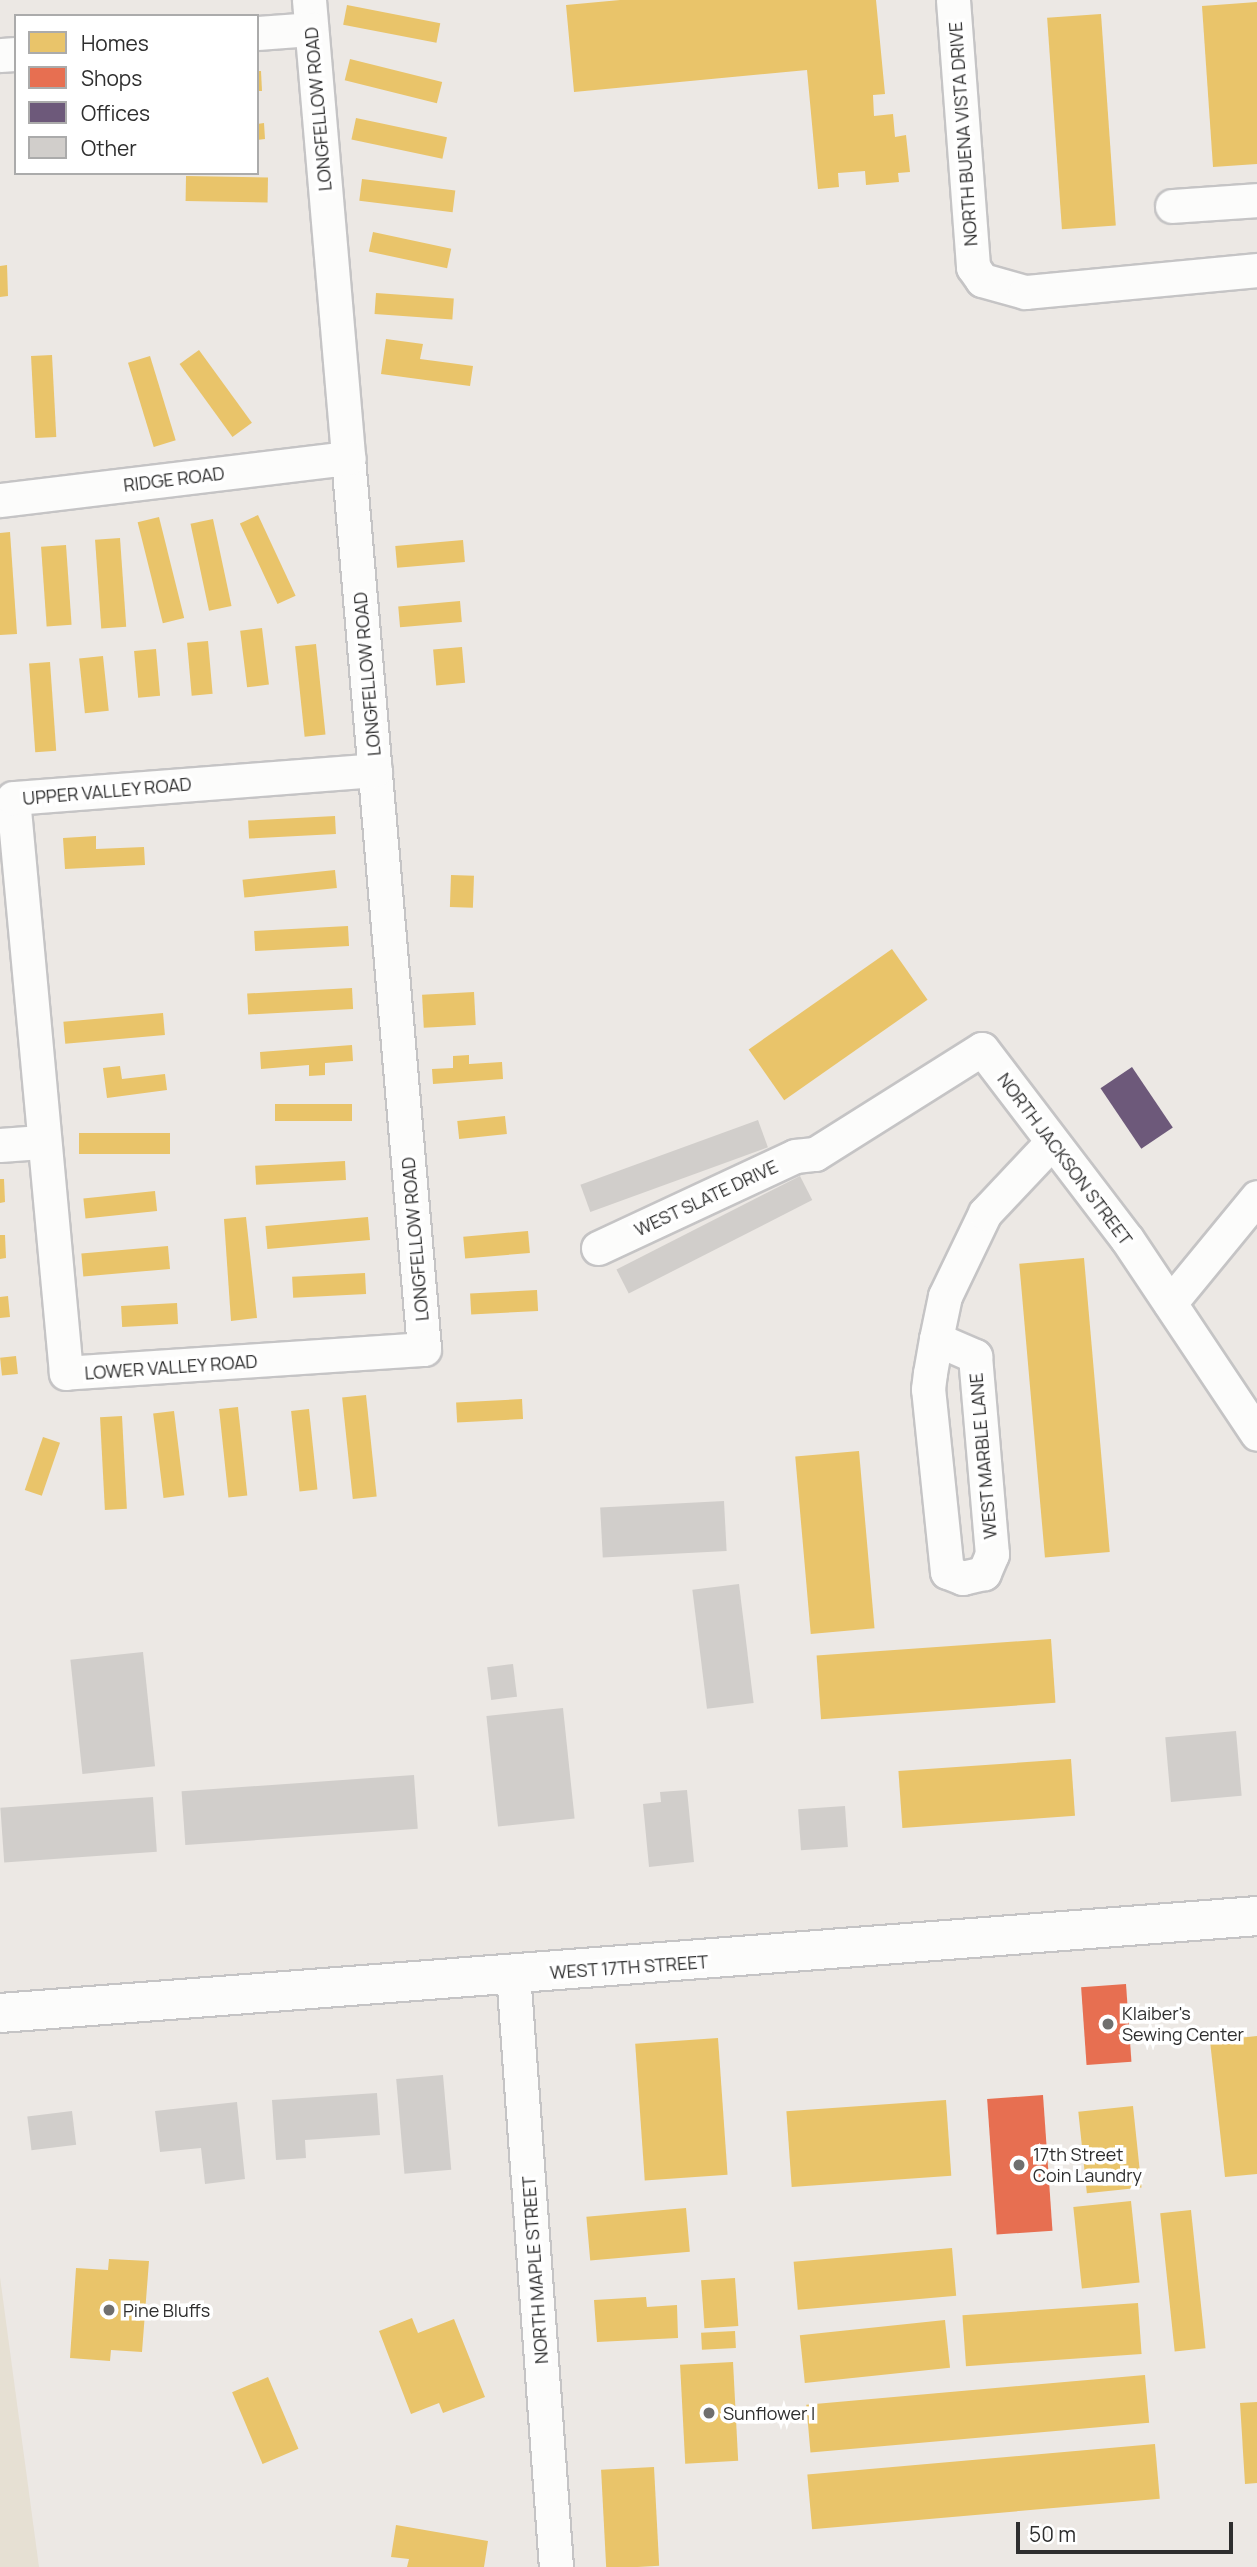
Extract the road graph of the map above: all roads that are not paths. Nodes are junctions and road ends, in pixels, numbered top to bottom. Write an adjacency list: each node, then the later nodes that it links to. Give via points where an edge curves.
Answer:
1 (953, 0): 6 (street, NORTH BUENA VISTA DRIVE, via 973,267 982,280 1025,292)
2 (310, 14): 3 (street); 7 (street, LONGFELLOW ROAD)
3 (259, 32)
4 (1257, 200): 5 (street)
5 (1172, 206)
6 (1257, 270)
7 (348, 458): 8 (street, RIDGE ROAD); 9 (street, LONGFELLOW ROAD)
8 (0, 500)
9 (375, 770): 10 (street, UPPER VALLEY ROAD, via 13,798); 18 (street, LONGFELLOW ROAD)
10 (41, 1142): 12 (street); 18 (street, LOWER VALLEY ROAD, via 66,1373)
11 (1051, 1143): 13 (street, NORTH JACKSON STREET, via 982,1049); 16 (street, NORTH JACKSON STREET); 17 (street, WEST MARBLE LANE, via 969,1238 945,1296)
12 (0, 1145)
13 (816, 1154): 15 (street, WEST SLATE DRIVE, via 795,1156)
14 (1257, 1197): 16 (street)
15 (598, 1248)
16 (1170, 1303): 19 (street, NORTH JACKSON STREET)
17 (936, 1339): 17 (street, WEST MARBLE LANE, via 928,1390 947,1572 963,1578 984,1573 992,1553 975,1356)
18 (425, 1349)
19 (1251, 1413)
20 (1257, 1916): 21 (main road, WEST 17TH STREET)
21 (513, 1973): 22 (main road, WEST 17TH STREET); 23 (street, NORTH MAPLE STREET)
22 (0, 2013)
23 (556, 2567)

